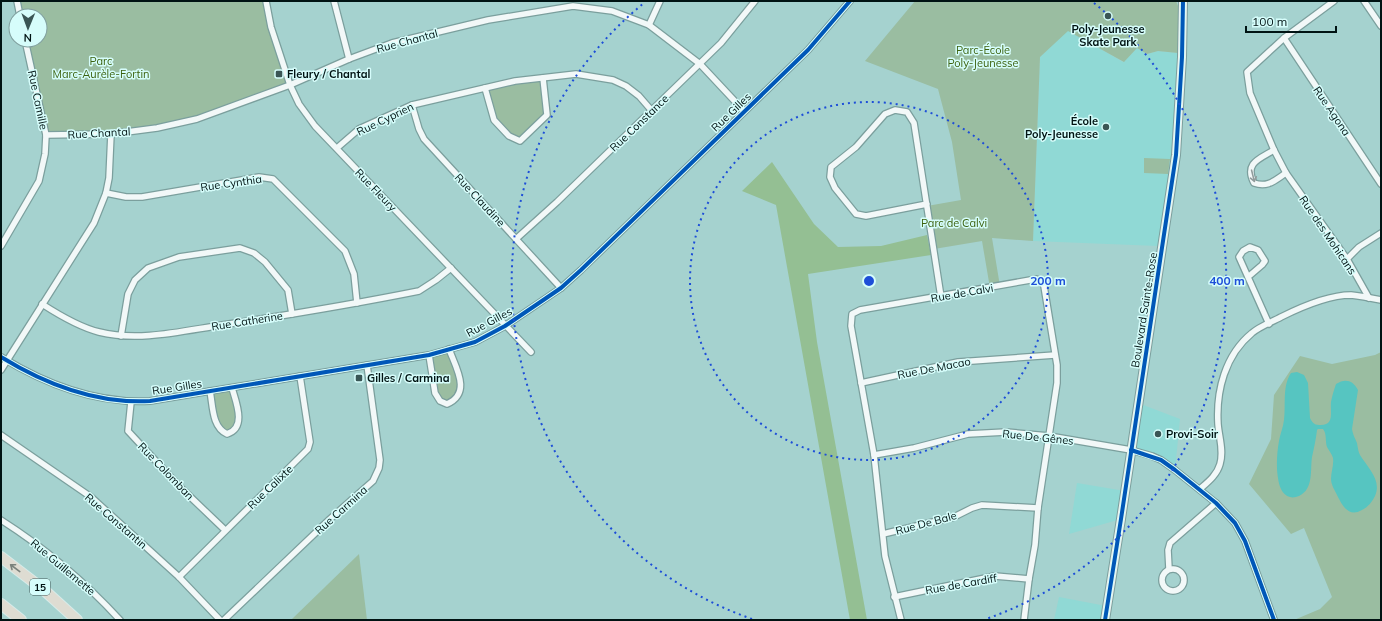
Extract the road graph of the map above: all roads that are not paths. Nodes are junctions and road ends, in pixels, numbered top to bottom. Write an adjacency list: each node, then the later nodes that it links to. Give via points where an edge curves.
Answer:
1 (266, 1): 16 (street, Rue Fleury, via 271,27)
2 (334, 1): 13 (street)
3 (660, 1): 9 (street)
4 (756, 1): 14 (street, Rue Constance)
5 (850, 1): 20 (street, Rue Gilles, via 808,50)
6 (1183, 1): 60 (street, Boulevard Sainte-Rose, via 1176,155)
7 (1334, 1): 11 (street, Rue des Mohicans)
8 (1364, 1): 10 (street)
9 (649, 25): 13 (street, Rue Chantal, via 612,11 573,6 488,20 392,43); 14 (street, Rue Chantal)
10 (1381, 26)
11 (1284, 38): 24 (street, Rue des Mohicans, via 1247,72 1250,93); 26 (street, Rue Agona)
12 (28, 48): 22 (street, Rue Camille)
13 (349, 59): 16 (street, Rue Chantal)
14 (700, 64): 19 (street, Rue Constance); 20 (street, Rue Chantal)
15 (542, 78): 17 (street, Rue Cyprien); 17 (street, via 547,116 520,141 509,136 494,120); 19 (street, Rue Cyprien, via 576,74 613,80 640,96)
16 (290, 85): 21 (street, Rue Chantal, via 197,119); 23 (street, Rue Fleury, via 299,104 315,126)
17 (485, 88): 18 (street, Rue Cyprien)
18 (412, 105): 23 (street, Rue Cyprien, via 359,129); 30 (street, Rue Claudine, via 424,139)
19 (652, 111): 30 (street, Rue Constance)
20 (744, 111): 35 (street, Rue Gilles)
21 (111, 134): 22 (street, Rue Chantal); 27 (street)
22 (46, 135): 31 (street, Rue Camille, via 39,182)
23 (337, 148): 33 (street, Rue Fleury)
24 (1274, 150): 25 (street, Rue des Mohicans); 25 (street, one-way to 25, via 1254,162 1251,170 1254,184 1268,184)
25 (1286, 173): 32 (street, Rue des Mohicans)
26 (1381, 184)
27 (106, 193): 39 (street, Rue Cynthia, via 142,197 259,177 273,179 345,252 354,274); 40 (street, via 94,223)
28 (927, 204): 28 (street, via 914,123 907,112 896,110 885,114 856,147 831,167 830,177 835,188 856,214 866,216); 36 (street)
29 (1381, 233): 32 (street, via 1359,247)
30 (516, 239): 35 (street, Rue Claudine)
31 (1, 246)
32 (1347, 259): 37 (street, Rue des Mohicans)
33 (451, 268): 39 (street, Rue Catherine, via 419,291); 43 (street, Rue Fleury)
34 (1248, 277): 34 (street, via 1262,266 1264,261 1258,250 1250,247 1239,257); 42 (street)
35 (561, 288): 43 (street, Rue Gilles)
36 (941, 297): 48 (street, Rue de Calvi, via 1036,279 1041,281 1044,286); 54 (street, Rue de Calvi, via 860,310 852,314 851,326)
37 (1369, 298): 38 (street); 42 (street, via 1350,295 1330,298 1299,308)
38 (1381, 300)
39 (357, 303): 41 (street, Rue Catherine)
40 (42, 304): 44 (street, Rue Catherine, via 68,320 98,332); 50 (street)
41 (292, 314): 44 (street, Rue Catherine, via 152,336); 44 (street, via 288,290 265,262 254,253 240,248 179,257 148,268 135,280 128,294)
42 (1269, 324): 62 (street, via 1252,332 1237,349 1227,366 1218,402 1221,462 1211,480)
43 (505, 326): 45 (street, Rue Gilles, via 475,342); 46 (street, Rue Fleury)
44 (121, 336)
45 (449, 349): 47 (street, Rue Gilles); 47 (street, via 460,378 461,391 454,401 447,404 440,402 435,393)
46 (531, 352)
47 (429, 354): 51 (street, Rue Gilles)
48 (1055, 355): 54 (street, Rue De Macao, via 958,362); 59 (street, Rue de Calvi, via 1057,383)
49 (1, 357): 50 (street, Rue Gilles)
50 (8, 361): 52 (street); 57 (street, Rue Gilles, via 56,385)
51 (368, 365): 53 (street, Rue Gilles); 78 (street, Rue Carmina, via 380,460 373,481)
52 (1, 370)
53 (300, 376): 55 (street, Rue Gilles); 66 (street, Rue Calixte, via 310,442 308,450)
54 (861, 383): 61 (street, Rue de Calvi)
55 (232, 388): 56 (street, Rue Gilles); 56 (street, Rue Gilles, via 239,414 237,427 227,434 216,425)
56 (210, 391): 57 (street, Rue Gilles)
57 (131, 402): 66 (street, Rue Colomban, via 128,431 180,487)
58 (1, 435): 70 (street, Rue Constantin, via 91,497)
59 (1049, 436): 60 (street, Rue De Gênes); 61 (street, Rue De Gênes, via 1006,432 968,434); 64 (street, Rue de Calvi)
60 (1131, 450): 62 (street, Rue De Gênes, via 1161,460); 81 (street, Boulevard Sainte-Rose)
61 (874, 455): 67 (street, Rue de Calvi)
62 (1200, 489): 63 (street, Rue De Gênes)
63 (1216, 503): 69 (street, via 1170,543); 82 (street, Rue De Gênes, via 1235,523 1245,542)
64 (1038, 508): 67 (street, Rue De Bale, via 982,505 954,517); 71 (street, Rue de Calvi)
65 (1, 520): 76 (street, Rue Guillemette, via 57,561)
66 (225, 530): 70 (street, Rue Calixte)
67 (883, 534): 72 (street, Rue de Calvi)
68 (1, 557): 75 (highway, 15, one-way to 68, via 44,590)
69 (1169, 569): 69 (street, via 1162,576 1162,583 1169,590 1177,590 1184,582 1183,574 1177,569)
70 (179, 577): 77 (street, Rue Constantin)
71 (1029, 579): 72 (street, Rue de Cardiff, via 995,576); 80 (street, Rue de Calvi)
72 (894, 597): 79 (street, Rue de Calvi)
73 (1, 604): 74 (highway)
74 (21, 620)
75 (77, 620)
76 (120, 620)
77 (220, 620)
78 (224, 620)
79 (901, 620)
80 (1024, 620)
81 (1105, 620)
82 (1274, 620)

